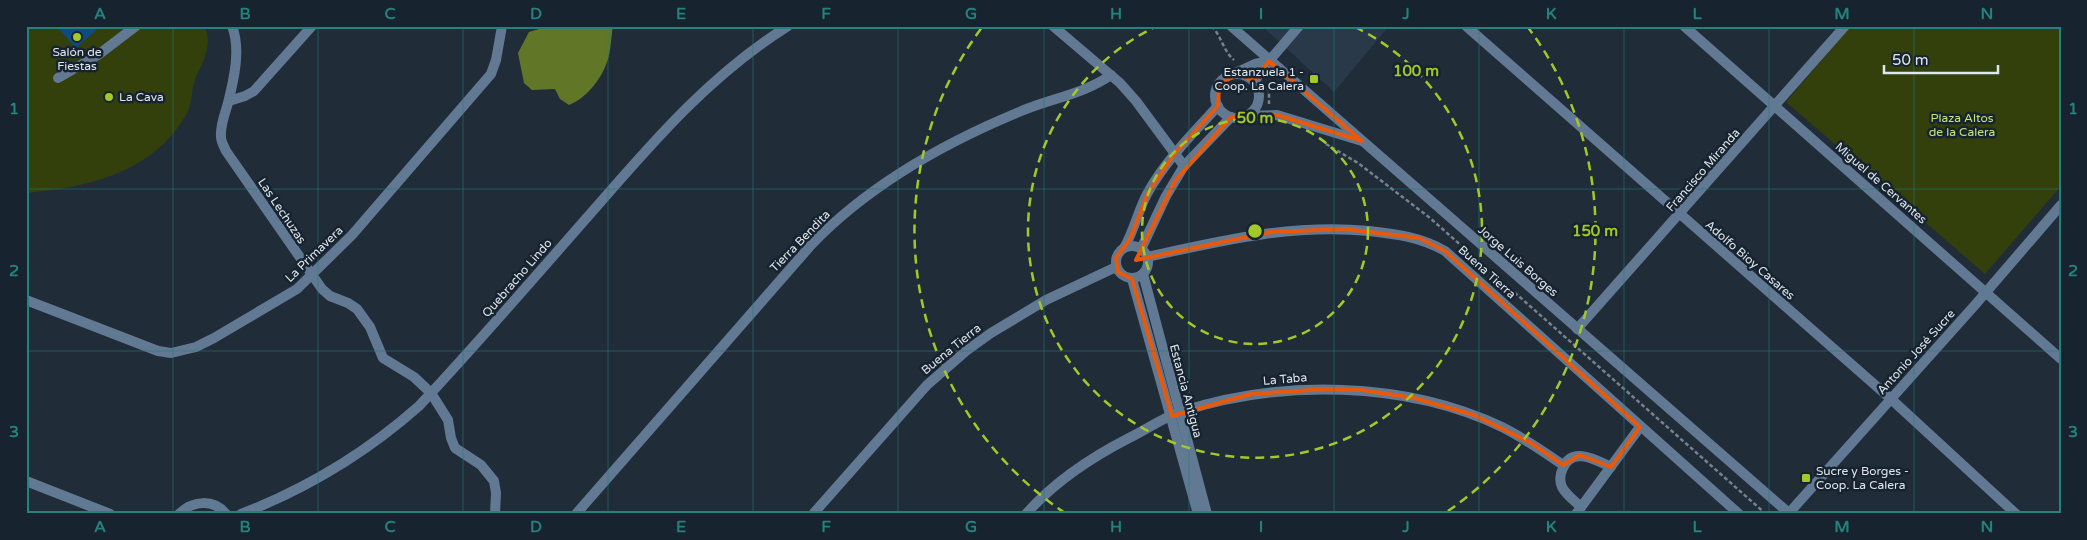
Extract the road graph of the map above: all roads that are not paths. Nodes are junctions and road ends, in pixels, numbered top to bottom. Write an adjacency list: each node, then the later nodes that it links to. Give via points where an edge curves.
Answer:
1 (136, 26): 15 (street, via 98,55)
2 (232, 26): 17 (street, Las Lechuzas, via 236,52)
3 (312, 26): 17 (street, via 254,91)
4 (502, 26): 31 (street, La Primavera, via 496,60 484,84 352,235)
5 (788, 26): 37 (street, Quebracho Lindo, via 698,95)
6 (1053, 26): 13 (street)
7 (1231, 26): 12 (street, Jorge Luis Borges)
8 (1299, 26): 12 (street)
9 (1466, 26): 26 (street, Adolfo Bioy Casares)
10 (1684, 26): 19 (street, Miguel de Cervantes)
11 (1846, 26): 19 (street, Francisco Miranda)
12 (1269, 61): 14 (street); 16 (street, via 1258,74); 22 (street, Jorge Luis Borges)
13 (1110, 75): 23 (street, via 1136,101); 51 (street, Tierra Bendita, via 1097,85 990,124 894,177 843,214 812,244)
14 (1231, 75): 16 (street, via 1245,76); 18 (street, via 1219,84 1216,91)
15 (58, 78)
16 (1255, 84): 20 (street, via 1258,103)
17 (228, 101): 31 (street, Las Lechuzas, via 220,128 226,151)
18 (1218, 106): 21 (street); 23 (street)
19 (1775, 106): 26 (street, Francisco Miranda); 33 (street, Miguel de Cervantes)
20 (1245, 116): 21 (street); 22 (street, via 1277,115)
21 (1231, 117): 24 (street)
22 (1362, 141): 35 (street, Jorge Luis Borges)
23 (1175, 153): 24 (street); 27 (street, via 1148,193)
24 (1184, 166): 28 (street, via 1166,196)
25 (2061, 205): 33 (street, Antonio José Sucre)
26 (1680, 216): 35 (street, Francisco Miranda); 38 (street, Adolfo Bioy Casares)
27 (1124, 248): 28 (street, via 1133,246); 29 (street, via 1118,254)
28 (1144, 253): 30 (street, via 1148,267); 40 (street, Buena Tierra, via 1244,236 1317,229 1397,234 1425,241 1445,251)
29 (1116, 267): 32 (street, via 1122,275); 52 (street, Buena Tierra, via 1046,300 966,351 927,385)
30 (1143, 274): 32 (street); 39 (street, Estancia Antigua)
31 (311, 275): 34 (street, La Primavera, via 286,296 214,338 196,347 171,353); 37 (street, Las Lechuzas, via 330,296 348,303 362,314 383,358 414,377)
32 (1132, 279): 39 (street, Estancia Antigua)
33 (1985, 293): 36 (street, Miguel de Cervantes); 38 (street, Antonio José Sucre)
34 (26, 300)
35 (1577, 329): 45 (street, Jorge Luis Borges)
36 (2061, 359)
37 (431, 393): 49 (street, Quebracho Lindo, via 398,425 337,467 280,498); 50 (street, Las Lechuzas, via 448,420 455,448 481,465 494,481)
38 (1891, 399): 45 (street, Antonio José Sucre); 57 (street, Adolfo Bioy Casares)
39 (1175, 414): 41 (street, La Taba, via 1251,394 1328,388 1362,390 1414,398 1474,416 1517,435); 53 (street, La Taba, via 1096,456 1063,478); 54 (street, Estancia Antigua); 55 (street, Estancia Antigua)
40 (1640, 427): 42 (street); 56 (street, Buena Tierra)
41 (1563, 466): 42 (street, via 1572,457 1590,456); 44 (street, via 1559,478)
42 (1611, 467): 44 (street)
43 (26, 481): 46 (street)
44 (1578, 511)
45 (1789, 513)
46 (110, 514)
47 (179, 514): 48 (street, via 190,505 201,502 210,503)
48 (226, 514)
49 (241, 514)
50 (496, 514)
51 (576, 514)
52 (813, 514)
53 (1026, 514)
54 (1198, 514)
55 (1207, 514)
56 (1739, 514)
57 (2016, 514)

